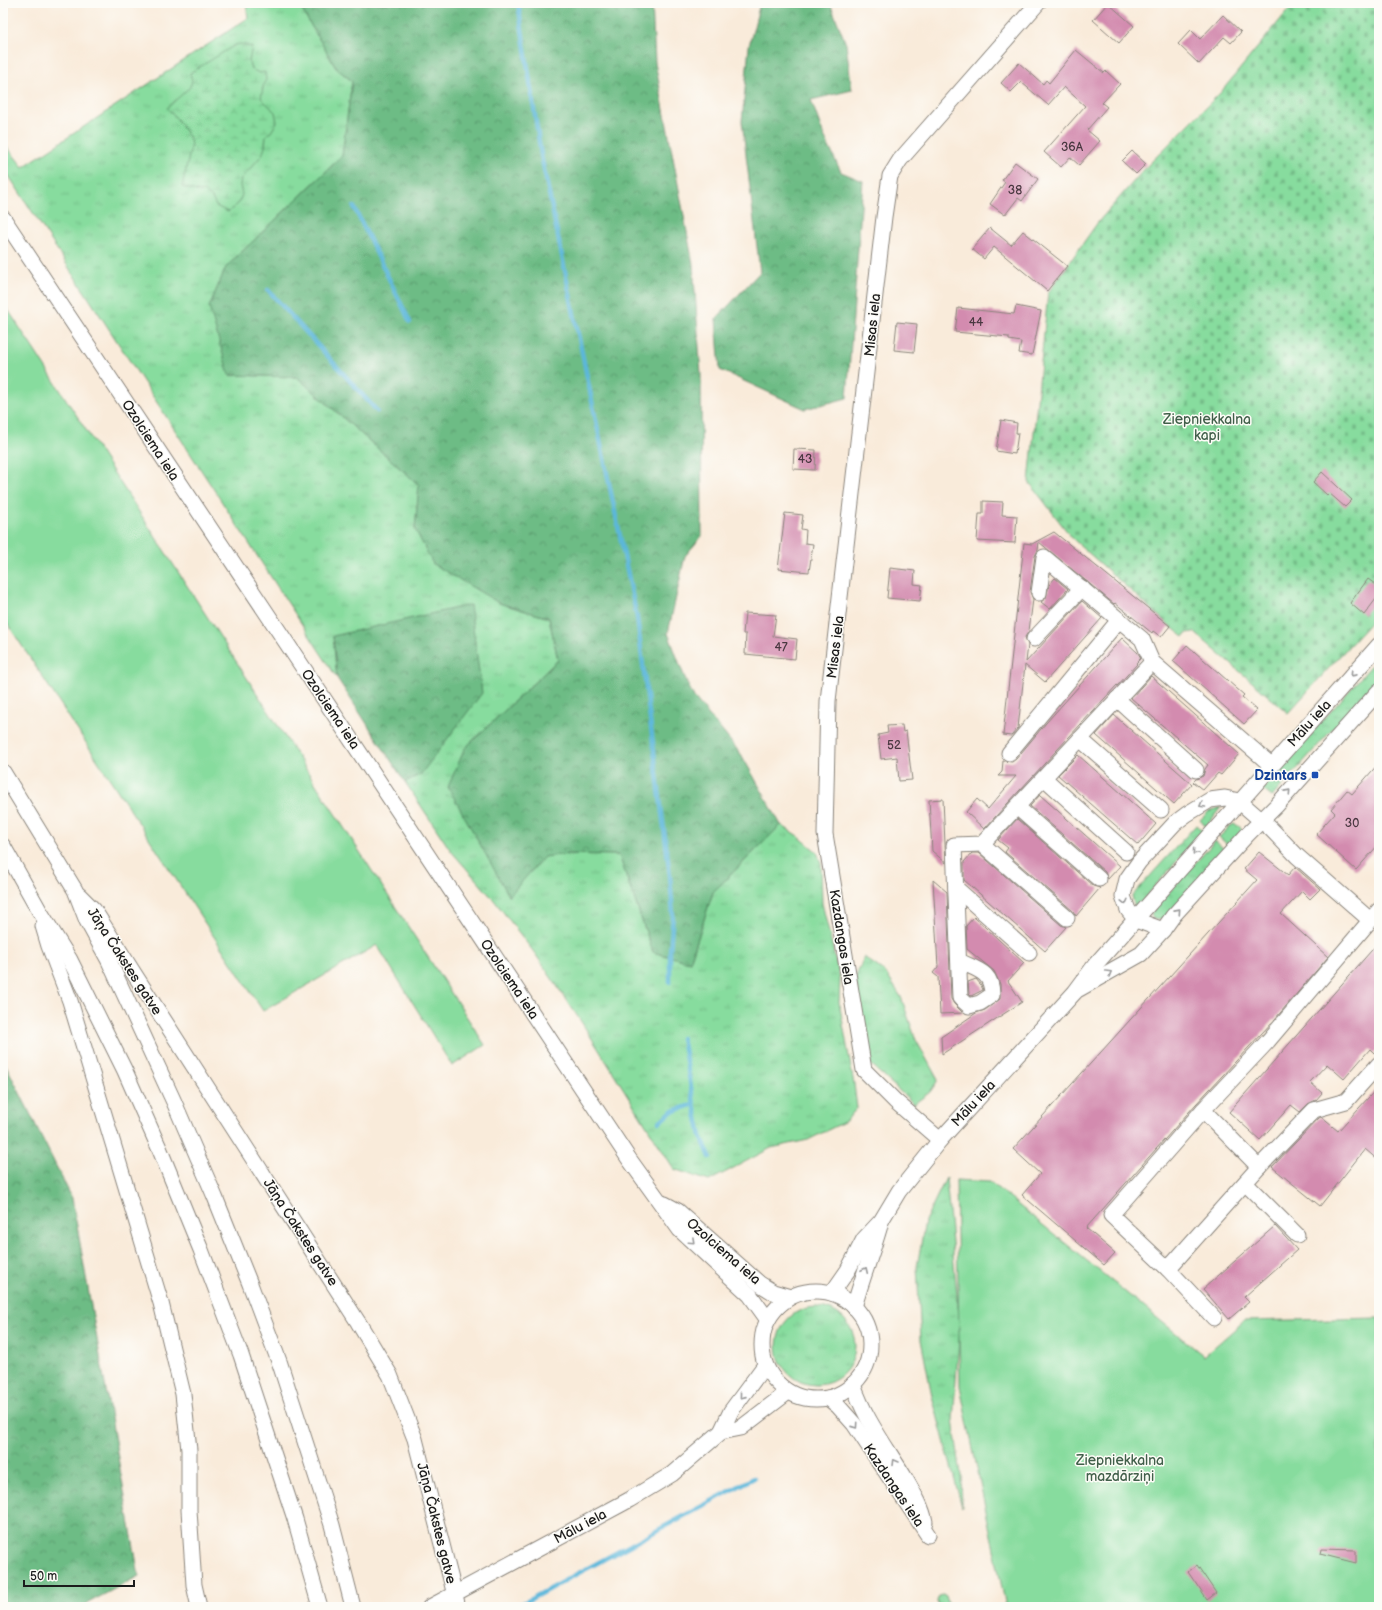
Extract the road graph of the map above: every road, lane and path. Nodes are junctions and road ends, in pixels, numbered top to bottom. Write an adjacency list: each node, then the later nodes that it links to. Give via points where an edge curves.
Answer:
1 (1038, 3): 11 (street, Misas iela, via 900,160 890,176)
2 (3, 218): 41 (street, Ozolciema iela, via 629,1159)
3 (1082, 588): 4 (street, via 1044,557); 5 (street); 6 (street)
4 (1040, 593)
5 (1119, 620): 8 (street, via 1142,639); 13 (street)
6 (1034, 639)
7 (1379, 645): 14 (street, Mālu iela, one-way to 14)
8 (1152, 662): 10 (street); 14 (street)
9 (1379, 691): 21 (street, Mālu iela, one-way to 9)
10 (1117, 699): 12 (street); 15 (street)
11 (828, 702): 38 (street, Kazdangas iela, via 825,834 864,1070)
12 (1080, 739): 17 (street); 20 (street)
13 (1009, 753)
14 (1272, 765): 18 (street, Mālu iela)
15 (1196, 770)
16 (3, 772): 27 (street, Jāņa Čakstes gatve)
17 (1044, 778): 19 (street); 24 (street)
18 (1239, 802): 21 (street); 31 (street, Mālu iela, one-way to 31); 31 (street, one-way to 31, via 1225,798 1210,800 1175,823 1139,862 1127,879 1123,896 1128,910)
19 (1017, 807): 22 (street); 25 (street)
20 (1161, 810)
21 (1262, 821): 29 (street, via 1297,856); 32 (street, Mālu iela, one-way to 21, via 1173,916)
22 (982, 844): 26 (street, via 954,845); 30 (street)
23 (3, 846): 28 (street)
24 (1126, 852)
25 (1099, 879)
26 (956, 888): 33 (street); 34 (street)
27 (75, 890): 55 (street, Jāņa Čakstes gatve, via 94,910 390,1374 415,1439); 58 (street, Jāņa Čakstes gatve, via 86,921 109,961 174,1102 250,1284 306,1441 332,1525)
28 (39, 910): 56 (street, via 48,946 72,1008 160,1303 183,1394 189,1450 193,1570); 57 (street, via 70,960 125,1071 201,1250 241,1354 295,1519)
29 (1374, 915): 37 (street, via 1268,1041)
30 (1067, 918)
31 (1136, 920): 32 (street); 35 (street, Mālu iela, via 1095,965)
32 (1163, 930): 35 (street, Mālu iela, one-way to 32, via 1141,954)
33 (1029, 953)
34 (959, 961)
35 (1075, 992): 38 (street, Mālu iela)
36 (1379, 1064): 39 (street, via 1346,1101 1314,1110)
37 (1203, 1110): 39 (street); 44 (street, via 1111,1215)
38 (940, 1140): 42 (street, Mālu iela, via 899,1191)
39 (1259, 1166): 40 (street)
40 (1244, 1183): 43 (street); 44 (street)
41 (659, 1200): 46 (street, Ozolciema iela, via 678,1211 760,1284 773,1292); 49 (street, Ozolciema iela, one-way to 49, via 680,1230 750,1295)
42 (881, 1221): 45 (street, Mālu iela, via 864,1239 848,1270); 47 (street, Mālu iela, one-way to 42)
43 (1297, 1235)
44 (1168, 1269): 48 (street)
45 (832, 1293): 46 (street, via 811,1291); 47 (street)
46 (790, 1297): 49 (street, via 777,1307)
47 (854, 1307): 51 (street, via 864,1321 869,1337 869,1354 864,1370)
48 (1214, 1318)
49 (768, 1320): 50 (street, via 763,1334 762,1350)
50 (765, 1365): 52 (street, via 774,1380); 54 (street, Mālu iela, one-way to 54, via 731,1411)
51 (854, 1384): 53 (street, via 842,1393); 53 (street, Kazdangas iela, one-way to 51, via 854,1424 928,1535 924,1514 915,1495 867,1416)
52 (788, 1392): 53 (street, via 814,1399); 54 (street, Mālu iela, via 741,1428)
53 (828, 1398)
54 (721, 1432): 55 (street, Mālu iela, via 666,1478)
55 (456, 1601): 59 (street, Mālu iela)
56 (199, 1607)
57 (320, 1607)
58 (353, 1607)
59 (430, 1607)

